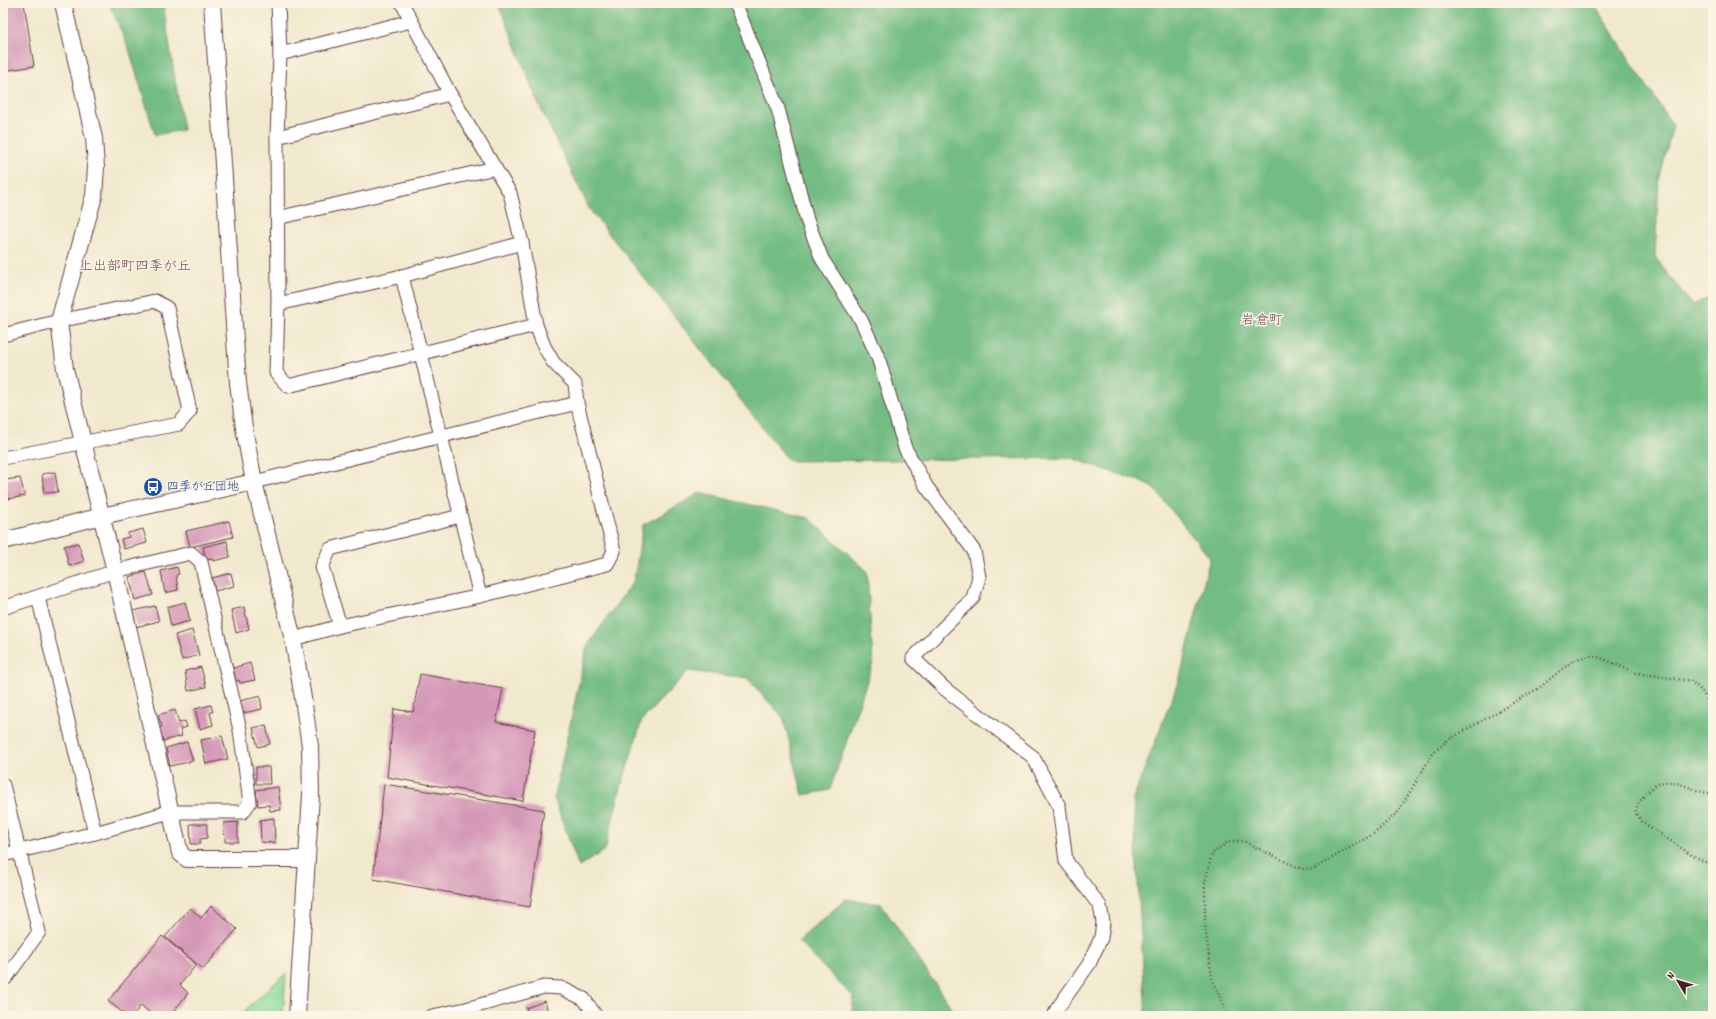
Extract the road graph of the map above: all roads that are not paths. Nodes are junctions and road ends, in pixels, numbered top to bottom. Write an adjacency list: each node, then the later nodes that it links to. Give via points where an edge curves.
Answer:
1 (63, 3): 15 (street, via 94,138 96,167 94,196)
2 (212, 3): 23 (street, via 238,383)
3 (278, 3): 7 (street)
4 (402, 3): 6 (street)
5 (735, 3): 43 (street, via 778,109 807,220 822,259 861,320 878,356 905,448 926,486 974,550 979,577 973,598 913,658 945,689 1034,758 1059,806 1066,861 1100,906 1103,922 1101,938 1089,964)
6 (411, 21): 7 (street); 8 (street)
7 (280, 54): 9 (street)
8 (450, 94): 9 (street); 10 (street)
9 (277, 137): 11 (street)
10 (495, 168): 11 (street); 12 (street, via 510,194)
11 (277, 218): 14 (street)
12 (522, 243): 13 (street); 16 (street)
13 (402, 276): 14 (street); 18 (street)
14 (278, 304): 18 (street, via 276,373 288,386)
15 (59, 320): 17 (street); 21 (street, via 65,369); 21 (street, via 155,301 167,308 190,411 179,424)
16 (536, 325): 18 (street); 19 (street, via 553,362 575,384)
17 (3, 335)
18 (420, 352): 20 (street)
19 (577, 403): 20 (street); 28 (street, via 614,552 607,564)
20 (441, 436): 23 (street); 25 (street)
21 (83, 442): 22 (street); 24 (street)
22 (3, 458)
23 (254, 482): 24 (street); 32 (street)
24 (102, 516): 26 (street); 27 (street)
25 (460, 516): 28 (street); 31 (street, via 330,549 322,567)
26 (3, 541)
27 (115, 571): 29 (street); 34 (street); 34 (street, via 191,553 201,562 240,730 250,802 243,812)
28 (480, 596): 31 (street)
29 (38, 597): 30 (street); 35 (street)
30 (3, 608)
31 (340, 626): 32 (street)
32 (292, 639): 38 (street, via 304,698 310,746)
33 (3, 785): 36 (street)
34 (169, 812): 35 (street); 38 (street, via 180,853 187,859)
35 (94, 833): 36 (street)
36 (19, 851): 37 (street); 39 (street, via 39,932)
37 (3, 855)
38 (308, 859): 40 (street)
39 (3, 980)
40 (297, 1016)
41 (432, 1016): 42 (street, via 466,1010 544,987 561,988 584,999)
42 (596, 1016)
43 (1054, 1016)

